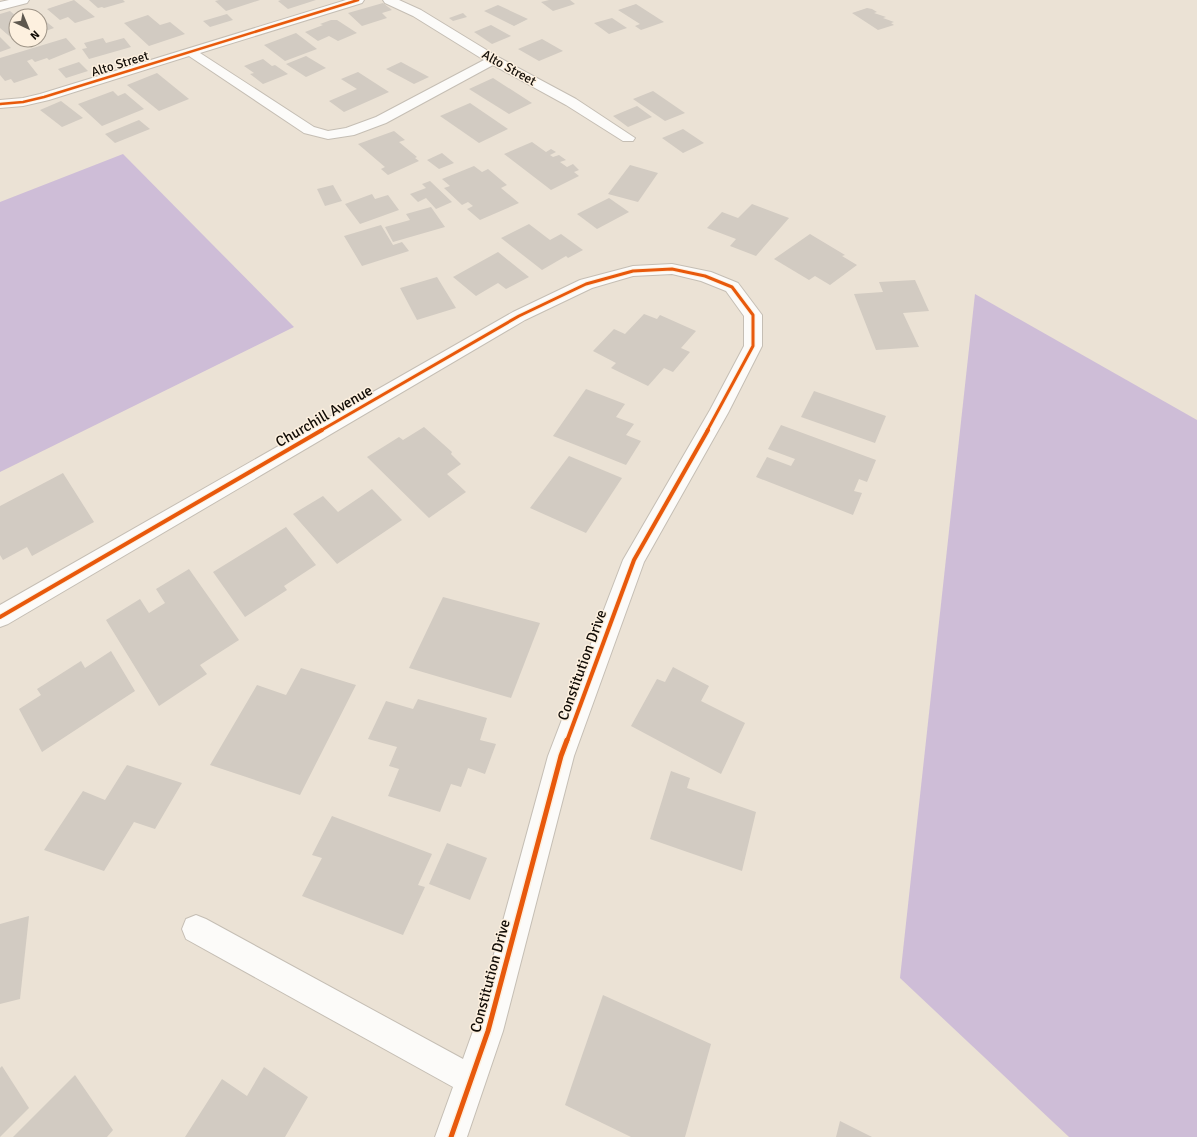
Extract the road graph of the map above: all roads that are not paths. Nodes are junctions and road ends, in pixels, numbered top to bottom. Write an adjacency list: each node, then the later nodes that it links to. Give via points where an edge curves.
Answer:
1 (23, 0): 4 (street)
2 (358, 0): 5 (street, Alto Street)
3 (389, 0): 6 (street, Alto Street, via 417,13)
4 (0, 6)
5 (192, 52): 6 (street, via 309,130 328,135 349,132 381,120); 7 (street, Alto Street, via 44,97)
6 (493, 60): 8 (street, Alto Street, via 571,102)
7 (0, 104)
8 (628, 138)
9 (672, 269): 10 (street, Churchill Avenue, via 633,271 586,284 519,316); 12 (street, Constitution Drive, via 705,276 732,287 753,315 753,346 634,560 561,756 488,1031)
10 (0, 617)
11 (196, 929): 12 (street)
12 (471, 1080): 13 (street, Constitution Drive)
13 (451, 1137)

